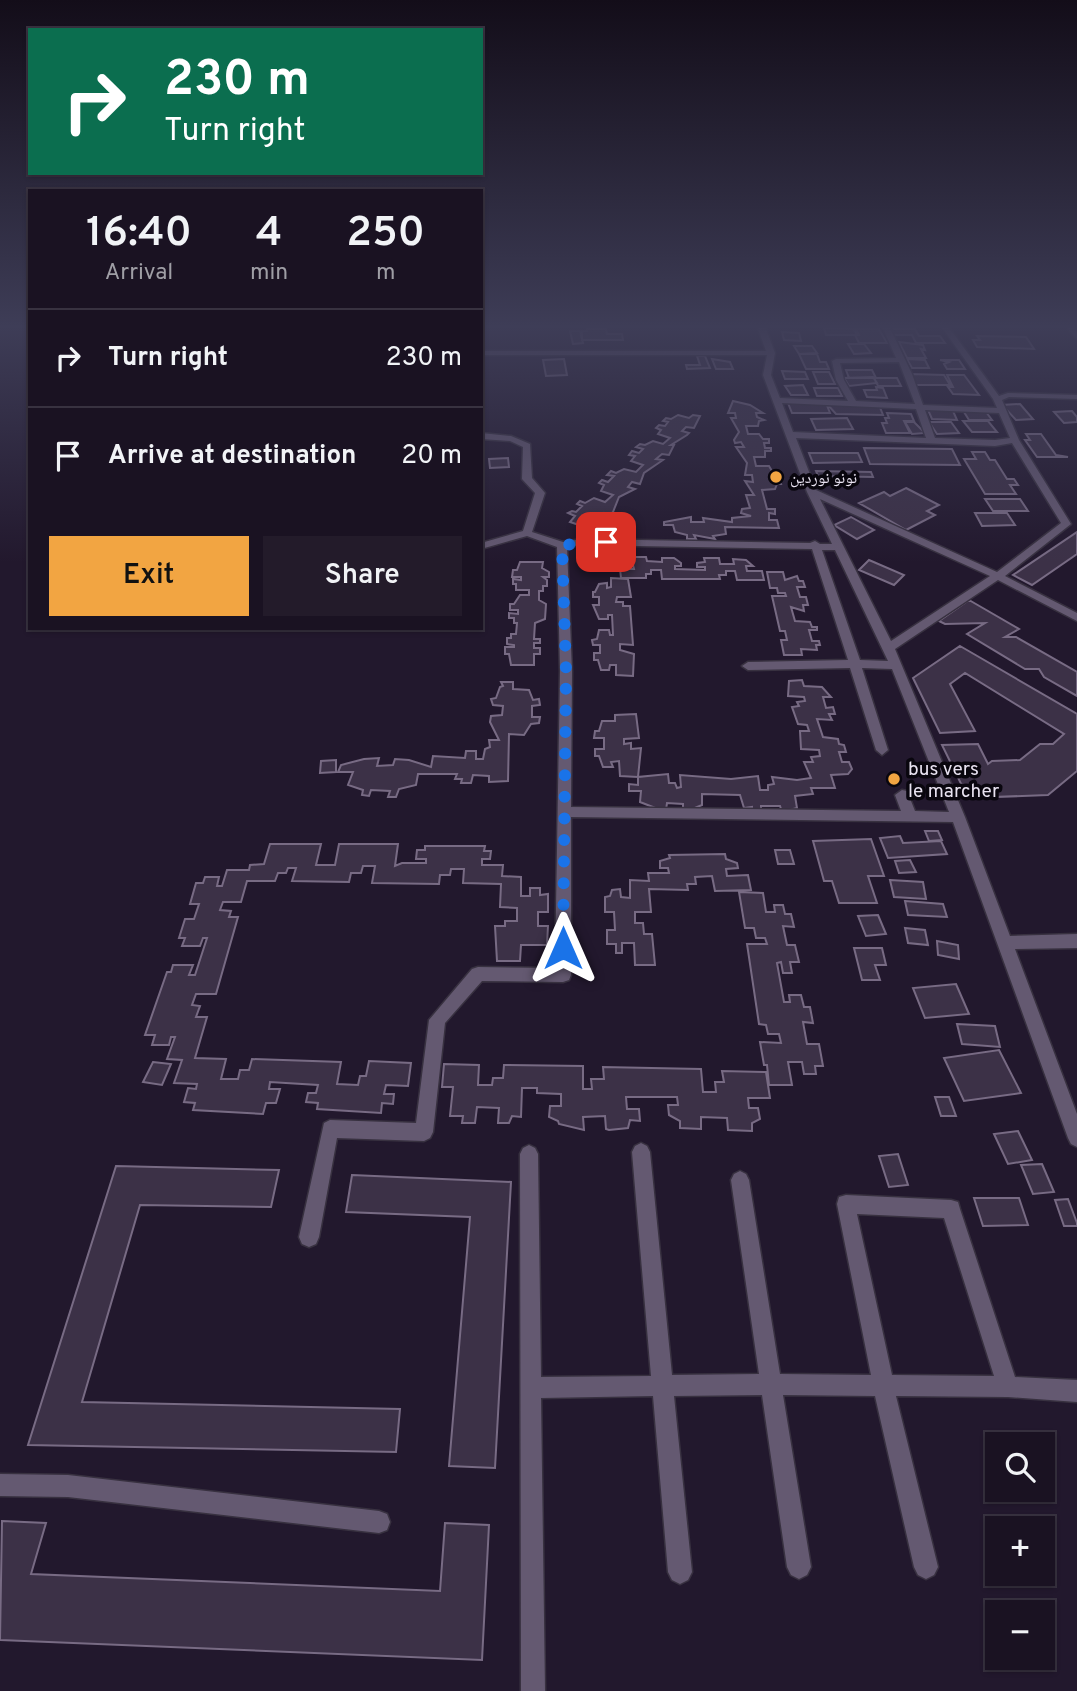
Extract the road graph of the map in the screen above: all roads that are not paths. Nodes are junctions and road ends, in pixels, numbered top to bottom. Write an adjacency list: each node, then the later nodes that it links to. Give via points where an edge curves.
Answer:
1 (778, 405): 5 (street)
2 (919, 405): 4 (street); 8 (street)
3 (999, 405): 4 (street)
4 (1001, 411): 7 (street)
5 (792, 435): 8 (street); 9 (street)
6 (483, 436): 10 (street, via 506,437 527,446 527,479 540,493)
7 (1015, 440): 8 (street); 15 (street, via 1066,524)
8 (932, 441)
9 (812, 492): 14 (street); 15 (street)
10 (527, 533): 11 (street); 13 (street)
11 (484, 544)
12 (815, 544): 13 (street); 14 (street); 18 (street)
13 (562, 545): 23 (street)
14 (841, 547): 17 (street)
15 (998, 576): 16 (street); 17 (street)
16 (1077, 618)
17 (889, 648): 19 (street)
18 (855, 664): 19 (street); 20 (street); 21 (street)
19 (896, 665): 25 (street)
20 (748, 666)
21 (883, 750)
22 (902, 795): 24 (street)
23 (565, 812): 24 (street); 32 (street, via 563,975 478,974 437,1020 424,1132 330,1129)
24 (910, 817): 25 (street)
25 (958, 817): 27 (street)
26 (1077, 941): 27 (street)
27 (1005, 943): 28 (street)
28 (1076, 1134)
29 (641, 1152): 35 (street)
30 (529, 1154): 37 (street)
31 (740, 1180): 33 (street)
32 (309, 1237)
33 (769, 1384): 34 (street); 35 (street); 41 (street)
34 (883, 1384): 36 (street); 36 (street, via 846,1204 951,1209); 42 (street)
35 (662, 1387): 37 (street); 43 (street)
36 (1008, 1387): 38 (street)
37 (530, 1388): 44 (street)
38 (1077, 1391)
39 (0, 1485): 40 (street, via 68,1486)
40 (379, 1522)
41 (799, 1567)
42 (926, 1567)
43 (680, 1572)
44 (533, 1691)

